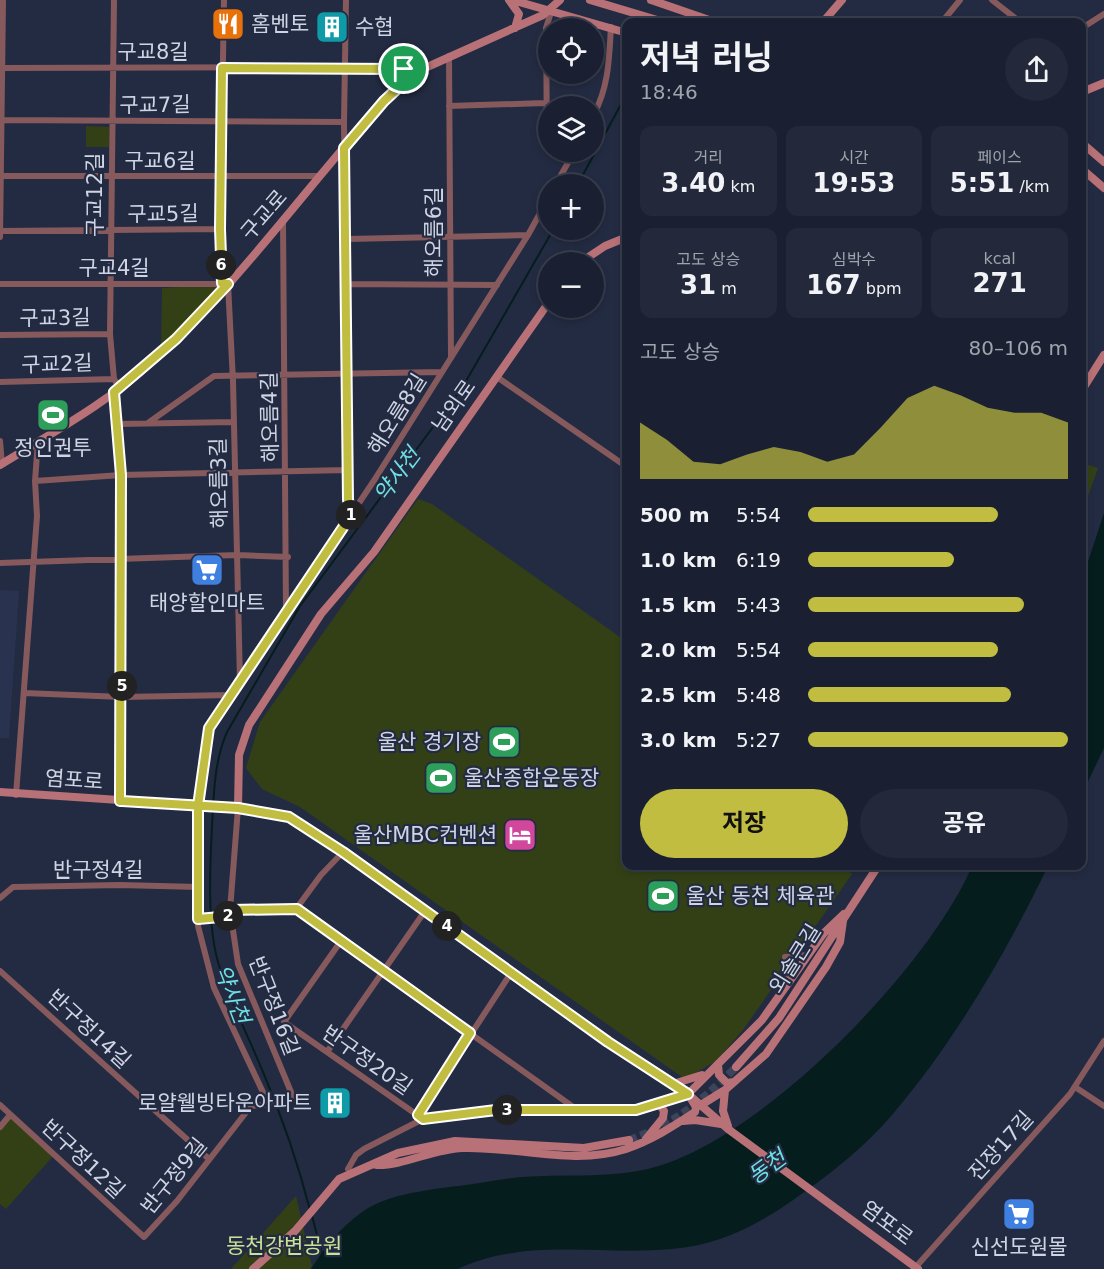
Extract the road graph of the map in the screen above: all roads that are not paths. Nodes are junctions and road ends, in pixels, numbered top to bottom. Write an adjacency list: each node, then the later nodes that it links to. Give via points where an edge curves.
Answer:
1 (3, 0): 24 (street)
2 (114, 0): 25 (street, 구교12길)
3 (224, 0): 26 (street, 해오름3길)
4 (346, 0): 27 (street)
5 (511, 0): 12 (main road); 21 (main road, via 519,14)
6 (560, 0): 12 (main road, 구교로)
7 (590, 0): 14 (main road)
8 (651, 0): 15 (main road)
9 (842, 0): 16 (main road)
10 (960, 0): 17 (street)
11 (992, 0): 18 (street)
12 (552, 9): 20 (main road); 21 (main road, 구교로); 31 (street, via 546,28)
13 (1104, 14): 19 (street)
14 (650, 18)
15 (703, 18)
16 (826, 18)
17 (945, 18)
18 (1015, 18)
19 (1086, 25)
20 (611, 27): 22 (main road); 32 (street, via 609,69)
21 (514, 28): 23 (main road, 구교로)
22 (622, 31)
23 (449, 56): 28 (main road, 구교로); 34 (street, 해오름6길)
24 (1, 68): 25 (street, 구교8길); 35 (street)
25 (112, 68): 26 (street, 구교8길); 37 (street, 구교12길)
26 (222, 68): 27 (street, 구교8길); 36 (street, 해오름3길)
27 (345, 68): 28 (street, 구교8길, via 398,67); 38 (street)
28 (412, 75): 40 (main road, 구교로)
29 (1104, 83): 30 (main road)
30 (1086, 89)
31 (545, 96)
32 (602, 96)
33 (538, 103): 34 (street)
34 (449, 106): 55 (street, 해오름6길)
35 (2, 120): 37 (street, 구교7길); 43 (street)
36 (222, 121): 37 (street, 구교7길); 38 (street, 구교7길); 46 (street, 해오름3길)
37 (111, 122): 45 (street, 구교12길)
38 (344, 122): 40 (street)
39 (1086, 146): 41 (main road)
40 (344, 148): 44 (main road, 구교로); 56 (street)
41 (1104, 162)
42 (1086, 172): 47 (main road)
43 (0, 176): 45 (street, 구교6길); 51 (street)
44 (321, 176): 46 (street, 구교6길); 49 (main road, 구교로)
45 (111, 177): 46 (street, 구교6길); 52 (street, 구교12길)
46 (222, 177): 50 (street, 해오름3길)
47 (1104, 188)
48 (538, 217): 53 (street, 해오름8길)
49 (283, 222): 60 (main road, 구교로); 73 (street, 해오름4길)
50 (220, 229): 52 (street, 구교5길); 60 (street, 해오름3길)
51 (0, 231): 52 (street, 구교5길); 54 (street)
52 (112, 231): 63 (street, 구교12길)
53 (528, 235): 55 (street); 64 (street, 해오름8길)
54 (0, 237)
55 (450, 238): 56 (street); 62 (street, 해오름6길)
56 (347, 239): 61 (street)
57 (622, 239): 58 (main road)
58 (596, 252)
59 (0, 284): 63 (street, 구교4길)
60 (225, 284): 63 (street, 구교4길); 72 (street, 해오름3길); 78 (main road, 구교로, via 176,339)
61 (347, 284): 62 (street); 71 (street)
62 (451, 284): 64 (street); 69 (street, 해오름6길)
63 (111, 285): 66 (street, 구교12길)
64 (497, 285): 69 (street, 해오름8길)
65 (538, 318): 74 (main road, 남외로)
66 (110, 334): 67 (street, 구교3길); 75 (street, 구교12길)
67 (0, 335)
68 (1104, 355): 77 (main road)
69 (451, 358): 70 (street, 해오름8길)
70 (442, 372): 71 (street); 91 (street, 해오름8길)
71 (348, 374): 73 (street); 87 (street)
72 (233, 377): 73 (street); 79 (street, 해오름3길); 80 (street, via 214,376)
73 (285, 377): 86 (street, 해오름4길)
74 (496, 377): 84 (street); 106 (main road, 남외로, via 374,552 321,614 249,725 239,756)
75 (114, 379): 76 (street, 구교2길); 78 (street, 구교12길)
76 (0, 382)
77 (1086, 384)
78 (117, 390): 81 (street); 83 (main road, 구교로)
79 (234, 422): 80 (street); 88 (street, 해오름3길)
80 (148, 423): 81 (street)
81 (118, 424): 89 (street)
82 (0, 441): 85 (street)
83 (38, 441): 85 (main road, 구교로); 90 (street)
84 (622, 464)
85 (1, 465)
86 (287, 470): 87 (street); 88 (street); 93 (street, 해오름4길)
87 (348, 471): 91 (street)
88 (235, 472): 89 (street); 92 (street, 해오름3길)
89 (121, 475): 90 (street); 94 (street)
90 (35, 481): 96 (street)
91 (352, 514): 97 (street, 해오름8길)
92 (237, 555): 93 (street); 94 (street); 98 (street, 해오름3길)
93 (288, 557): 97 (street, 해오름4길)
94 (121, 560): 96 (street); 101 (street)
95 (0, 563): 96 (street)
96 (33, 563): 99 (street)
97 (286, 612): 98 (street, 해오름8길)
98 (240, 682): 100 (street, 해오름8길)
99 (24, 693): 101 (street); 103 (street)
100 (231, 694): 101 (street); 105 (street, 해오름8길, via 209,728)
101 (122, 697): 104 (street)
102 (0, 792): 103 (main road, 염포로)
103 (16, 795): 104 (main road, 염포로)
104 (120, 801): 105 (main road, 염포로)
105 (198, 806): 106 (main road, 염포로); 109 (street, 반구정16길)
106 (238, 808): 107 (main road, 염포로, via 289,817); 113 (street, 반구정16길)
107 (343, 852): 111 (street); 112 (main road, 염포로)
108 (875, 870): 114 (main road, 외솔큰길)
109 (199, 887): 110 (street, 반구정4길, via 13,887); 115 (street, 반구정16길)
110 (0, 898)
111 (297, 909): 113 (street); 116 (street)
112 (424, 910): 119 (street); 120 (main road, 염포로)
113 (230, 913): 115 (street); 135 (street, 반구정16길, via 238,964 291,1092 291,1100)
114 (844, 914): 117 (main road); 126 (main road, 외솔큰길, via 779,1018); 128 (main road, via 840,942 826,967 766,1054)
115 (198, 919): 135 (street, 반구정16길, via 214,988)
116 (341, 941): 119 (street); 124 (street, 반구정20길, via 284,1022)
117 (807, 955): 121 (main road); 121 (street, via 785,957)
118 (0, 971): 146 (street, 반구정14길)
119 (383, 971): 122 (street); 124 (street)
120 (511, 973): 122 (street); 129 (main road, 염포로)
121 (788, 984): 125 (main road, via 762,1020)
122 (470, 1033): 138 (street); 140 (street)
123 (1104, 1041): 130 (street, 진장17길)
124 (327, 1052): 140 (street, 반구정20길)
125 (718, 1065): 127 (main road); 128 (main road, via 722,1080)
126 (736, 1067)
127 (708, 1072): 129 (main road); 132 (main road)
128 (734, 1082): 131 (main road)
129 (673, 1084): 132 (main road, 염포로)
130 (1075, 1087): 137 (street); 150 (street, 진장17길)
131 (725, 1090): 136 (main road); 143 (main road)
132 (688, 1094): 133 (street, 반구정20길); 136 (main road, 염포로); 141 (main road, via 696,1110)
133 (659, 1104): 138 (street, 반구정20길, via 636,1110); 145 (main road, via 663,1118)
134 (0, 1105): 139 (street, 반구정12길)
135 (269, 1105): 146 (street, 반구정9길, via 251,1106)
136 (701, 1105): 143 (main road, 염포로)
137 (1104, 1106)
138 (576, 1109): 140 (street, 반구정20길, via 496,1110)
139 (10, 1114): 142 (street); 149 (street, 반구정12길)
140 (421, 1117): 148 (street, 반구정20길, via 364,1149)
141 (680, 1122): 143 (main road, via 695,1120); 145 (main road)
142 (0, 1126)
143 (726, 1126): 150 (main road, 염포로)
144 (629, 1140): 147 (main road, via 584,1148 455,1141 398,1153)
145 (644, 1142): 147 (main road, via 584,1156 462,1148)
146 (208, 1159): 149 (street, 반구정9길)
147 (377, 1164): 151 (main road, via 339,1179 295,1231)
148 (348, 1169)
149 (144, 1237)
150 (916, 1268)
151 (253, 1269)

